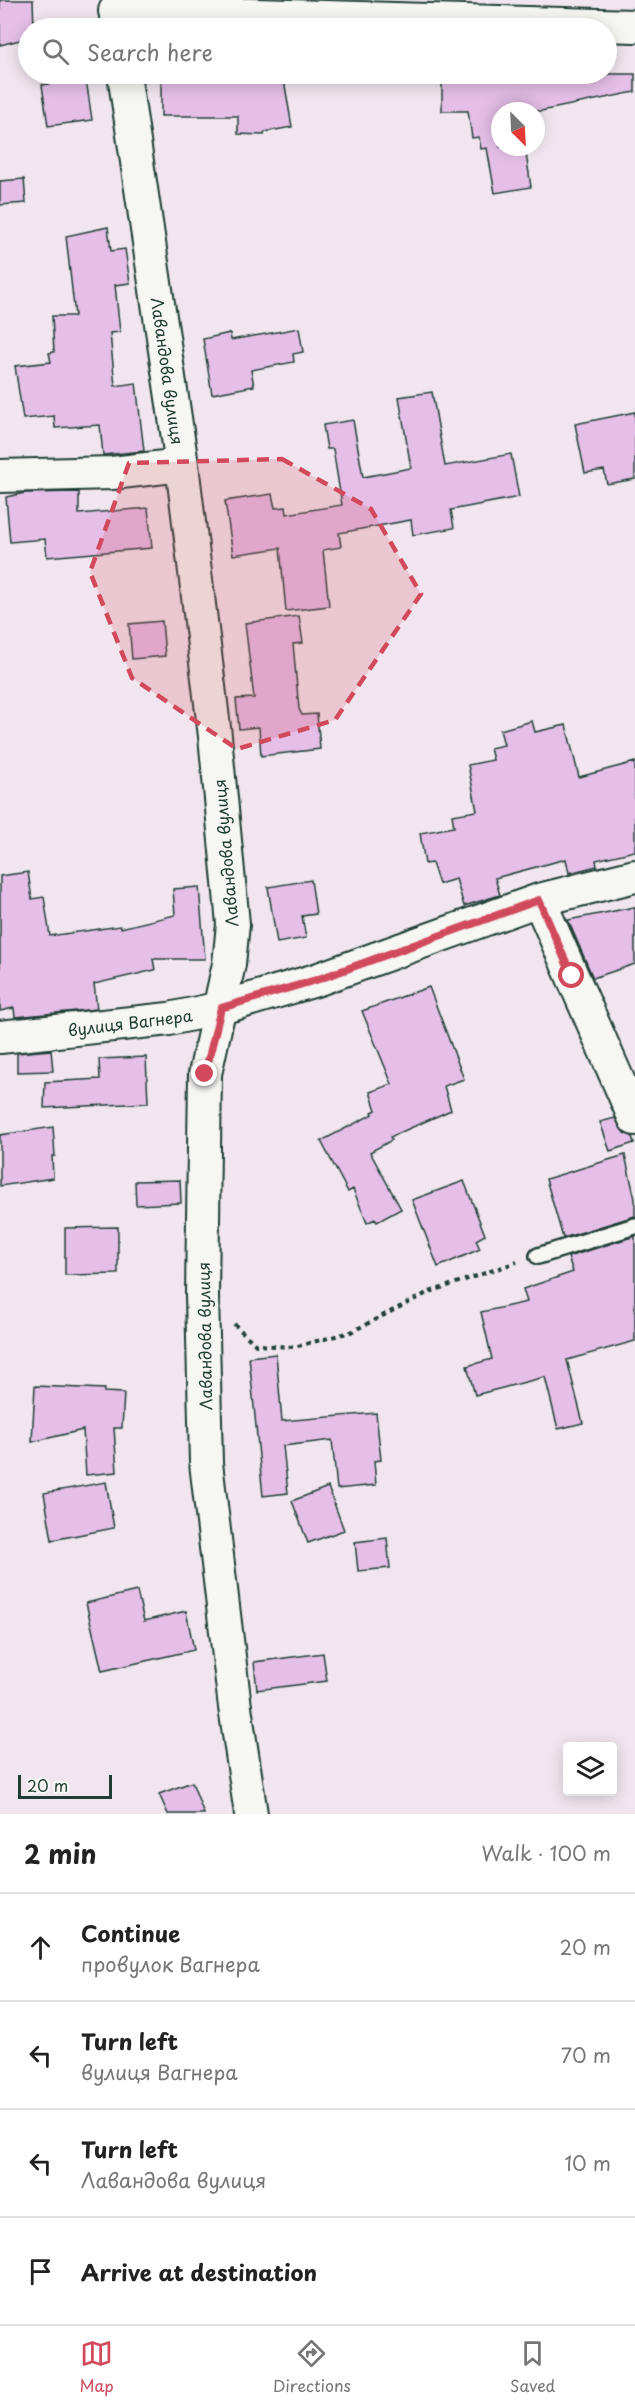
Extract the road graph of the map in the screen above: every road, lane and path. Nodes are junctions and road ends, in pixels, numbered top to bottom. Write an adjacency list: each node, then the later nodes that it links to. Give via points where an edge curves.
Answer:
1 (115, 13): 2 (street)
2 (300, 18)
3 (617, 26): 4 (street)
4 (635, 26)
5 (125, 84): 6 (street, Лавандова вулиця)
6 (182, 465): 7 (street, via 112,473); 10 (street, Лавандова вулиця, via 233,924)
7 (0, 476)
8 (635, 876): 9 (street, вулиця Вагнера)
9 (539, 900): 10 (street, вулиця Вагнера, via 316,980); 12 (street)
10 (221, 1008): 11 (street, вулиця Вагнера, via 169,1019); 15 (street, Лавандова вулиця, via 205,1074)
11 (0, 1037)
12 (635, 1119)
13 (635, 1226): 14 (lane)
14 (538, 1256): 15 (path, via 427,1293 351,1332 294,1347 256,1345)
15 (202, 1295): 16 (street, Лавандова вулиця, via 206,1463)
16 (251, 1814)

